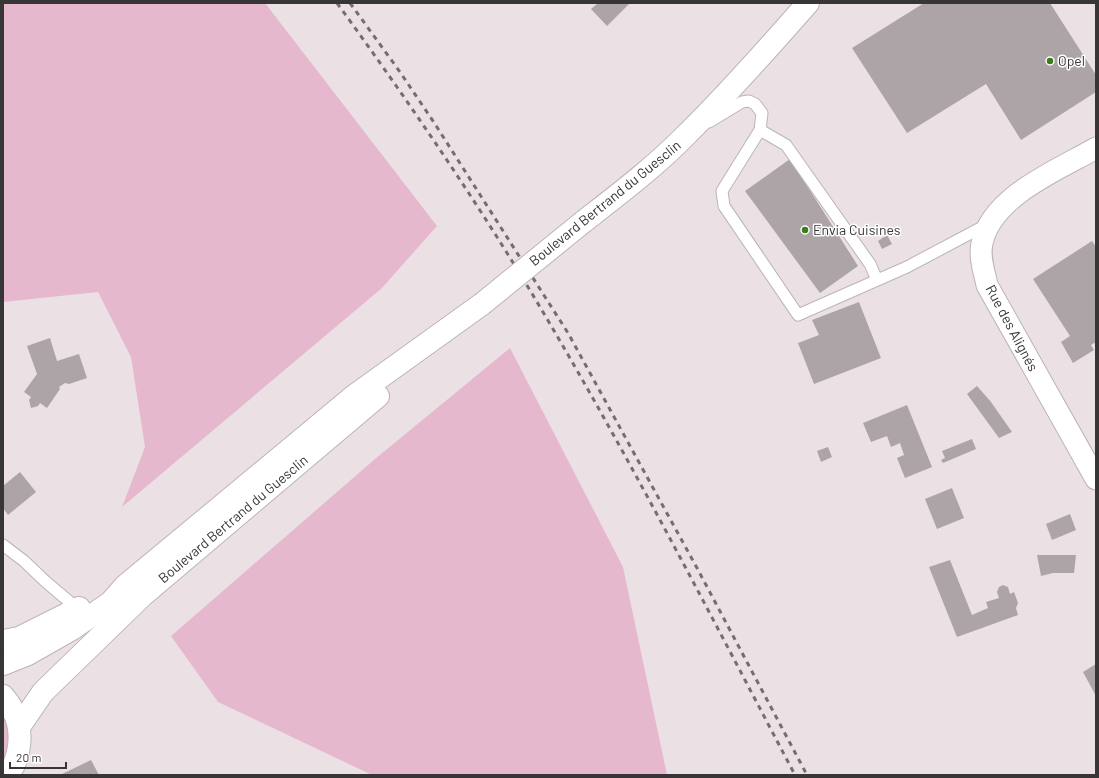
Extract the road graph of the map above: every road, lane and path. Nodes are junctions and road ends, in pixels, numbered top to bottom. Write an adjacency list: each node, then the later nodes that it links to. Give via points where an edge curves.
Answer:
1 (808, 3): 3 (main road, Boulevard Bertrand du Guesclin)
2 (760, 130): 3 (lane, via 762,113 749,101 742,102); 6 (lane, via 786,145 870,264); 6 (lane, via 722,191 724,206 798,316)
3 (688, 134): 7 (main road, Boulevard Bertrand du Guesclin, bridge, via 640,178)
4 (1096, 148): 5 (street, Rue des Alignés, via 1020,191)
5 (989, 224): 6 (lane); 8 (street, Rue des Alignés, via 982,243 981,256 987,285)
6 (877, 280)
7 (458, 322): 10 (main road, Boulevard Bertrand du Guesclin, via 354,396); 15 (main road, Boulevard Bertrand du Guesclin, via 365,408 143,594 42,692)
8 (1096, 479)
9 (3, 545): 11 (lane)
10 (125, 586): 11 (main road, Boulevard Bertrand du Guesclin); 13 (main road, Boulevard Bertrand du Guesclin, via 111,602 72,628 28,654)
11 (78, 609): 12 (main road, Boulevard Bertrand du Guesclin, via 19,638)
12 (3, 641)
13 (3, 664)
14 (3, 696): 15 (main road, via 13,710)
15 (19, 727): 16 (main road, via 19,748)
16 (8, 775)

